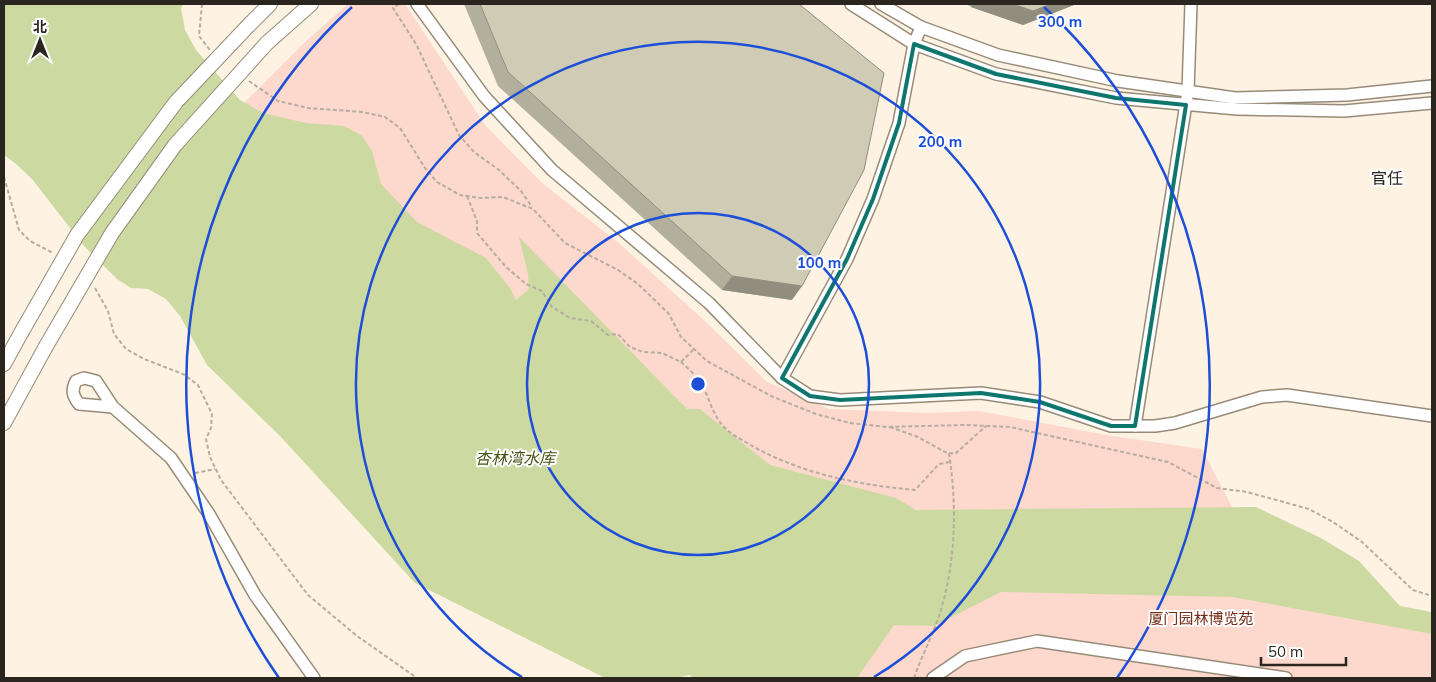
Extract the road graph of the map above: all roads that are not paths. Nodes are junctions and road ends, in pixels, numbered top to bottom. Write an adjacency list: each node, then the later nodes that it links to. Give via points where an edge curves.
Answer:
1 (270, 4): 13 (main road, bridge, via 176,102 88,219)
2 (312, 4): 17 (main road, bridge, via 267,43 175,145 112,233)
3 (417, 4): 14 (street, via 484,96 552,170 709,303)
4 (850, 4): 8 (street)
5 (881, 4): 7 (street)
6 (1191, 4): 10 (street)
7 (921, 27): 8 (street); 10 (street, via 998,55 1118,81)
8 (914, 44): 12 (street, via 996,74 1116,98); 14 (street, via 899,123 873,200 847,259)
9 (1432, 86): 10 (street, via 1346,95 1235,98)
10 (1188, 91): 12 (street)
11 (1432, 103): 12 (street, via 1344,111)
12 (1186, 105): 18 (street)
13 (4, 364)
14 (782, 378): 18 (street, via 810,396 840,400 981,393 1040,402 1111,426)
15 (113, 407): 19 (street, via 171,458 209,514 255,596)
16 (1432, 416): 18 (street, via 1287,395 1262,397 1175,423)
17 (4, 423)
18 (1134, 426)
19 (314, 678)
20 (933, 678): 21 (street, via 965,656 1038,641)
21 (1286, 678)

